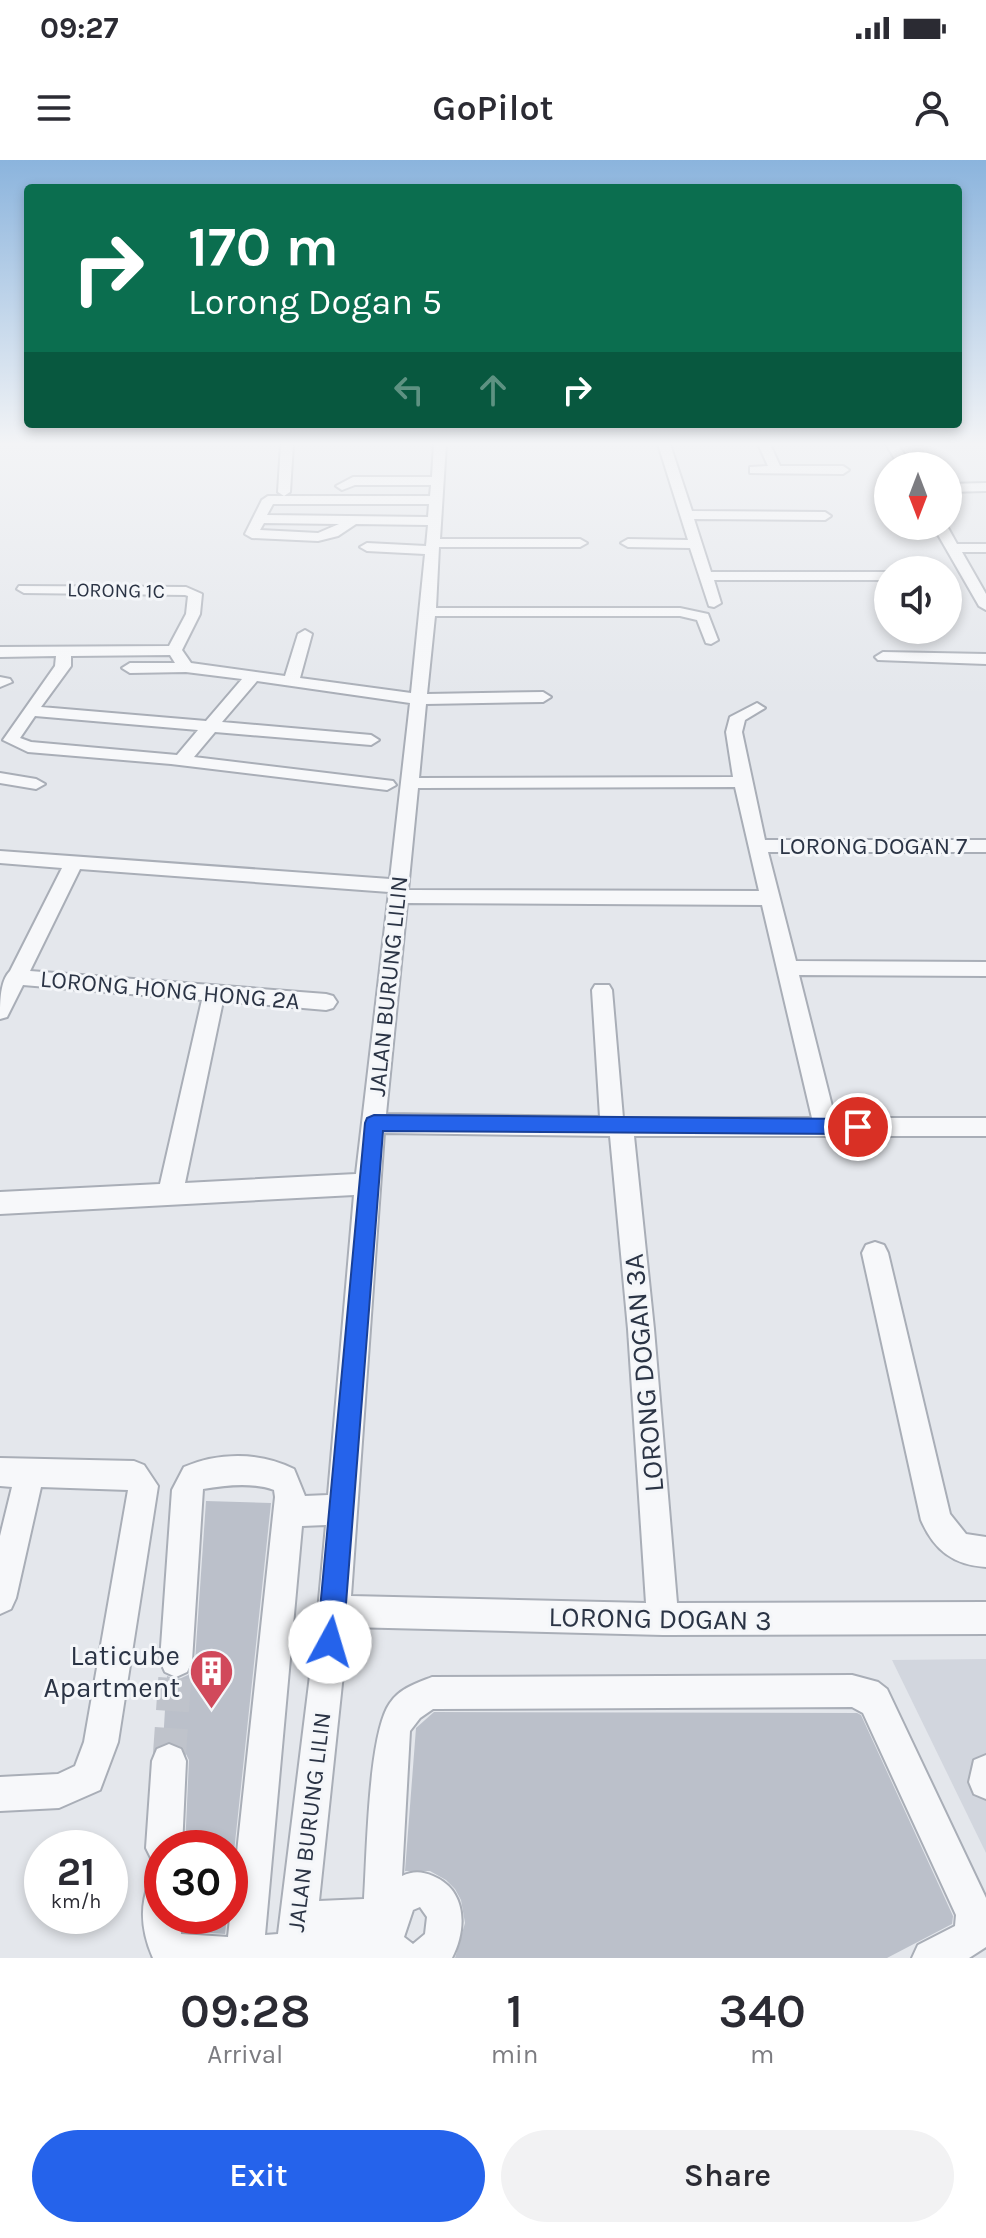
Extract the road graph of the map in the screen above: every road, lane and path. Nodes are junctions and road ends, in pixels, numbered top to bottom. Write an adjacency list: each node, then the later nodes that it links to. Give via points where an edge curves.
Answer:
1 (254, 528): 2 (street, via 256,537 318,537)
2 (338, 528)
3 (435, 528): 9 (street, JALAN BURUNG LILIN)
4 (690, 528): 8 (street)
5 (948, 540): 11 (street)
6 (580, 543): 9 (street)
7 (628, 543): 8 (street)
8 (695, 544): 13 (street)
9 (434, 546): 10 (street); 20 (street, JALAN BURUNG LILIN)
10 (367, 547)
11 (953, 548): 12 (street); 16 (street)
12 (986, 548)
13 (706, 576): 14 (street); 18 (street)
14 (874, 576)
15 (962, 576): 16 (street)
16 (970, 576): 19 (street)
17 (24, 589): 23 (street, LORONG 1C, via 195,594 193,614)
18 (714, 603)
19 (986, 606)
20 (428, 612): 22 (street, via 680,612 703,617); 33 (street, JALAN BURUNG LILIN)
21 (305, 634): 31 (street)
22 (711, 640)
23 (174, 650): 24 (street); 28 (street)
24 (64, 651): 25 (street); 35 (street, via 63,666)
25 (0, 652)
26 (883, 657): 27 (street)
27 (986, 659)
28 (186, 667): 29 (street); 30 (street)
29 (130, 668)
30 (252, 677): 31 (street); 36 (street)
31 (291, 681): 33 (street)
32 (543, 697): 33 (street)
33 (419, 699): 41 (street, JALAN BURUNG LILIN)
34 (757, 708): 40 (street, via 735,722)
35 (31, 711): 36 (street); 38 (street, via 15,732 15,743)
36 (213, 724): 37 (street); 38 (street)
37 (371, 740)
38 (182, 760): 43 (street)
39 (0, 778): 42 (street)
40 (742, 782): 41 (street); 44 (street)
41 (411, 783): 48 (street, JALAN BURUNG LILIN)
42 (36, 784)
43 (387, 785)
44 (759, 846): 45 (street, LORONG DOGAN 7); 49 (street)
45 (986, 846)
46 (0, 857): 47 (street)
47 (74, 863): 48 (street); 52 (street)
48 (398, 891): 49 (street); 57 (street, JALAN BURUNG LILIN)
49 (770, 898): 50 (street)
50 (788, 968): 51 (street); 59 (street)
51 (986, 969)
52 (14, 977): 54 (street, LORONG HONG HONG 2A); 56 (street)
53 (602, 990): 58 (street, LORONG DOGAN 3A)
54 (214, 993): 55 (street, LORONG HONG HONG 2A); 62 (street)
55 (326, 1002)
56 (0, 1011)
57 (374, 1123): 58 (street); 61 (street, JALAN BURUNG LILIN)
58 (617, 1127): 59 (street); 72 (street, LORONG DOGAN 3A, via 641,1329)
59 (826, 1127): 60 (street)
60 (986, 1127)
61 (367, 1184): 62 (street); 66 (street, JALAN BURUNG LILIN)
62 (170, 1195): 63 (street)
63 (0, 1203)
64 (875, 1253): 68 (street, via 936,1520 947,1538 965,1551)
65 (15, 1472): 69 (street); 77 (street, via 134,1475 143,1486 101,1742 88,1778 59,1791)
66 (342, 1509): 67 (street); 70 (street, JALAN BURUNG LILIN)
67 (288, 1512): 73 (street, via 288,1483 282,1477 247,1472 194,1477 187,1490); 82 (street)
68 (986, 1552)
69 (0, 1598)
70 (334, 1611): 72 (street, LORONG DOGAN 3); 80 (street, JALAN BURUNG LILIN)
71 (986, 1618): 72 (street, LORONG DOGAN 3)
72 (663, 1619)
73 (176, 1661)
74 (169, 1761): 78 (street)
75 (986, 1772): 76 (street)
76 (986, 1782)
77 (0, 1794)
78 (165, 1830)
79 (162, 1934): 82 (street, via 166,1946 178,1955)
80 (295, 1943): 81 (street); 82 (street)
81 (394, 1944): 83 (street, via 394,1729 402,1710 414,1700 432,1693 852,1691 875,1701 974,1913 977,1930)
82 (245, 1956)
83 (931, 1958)

